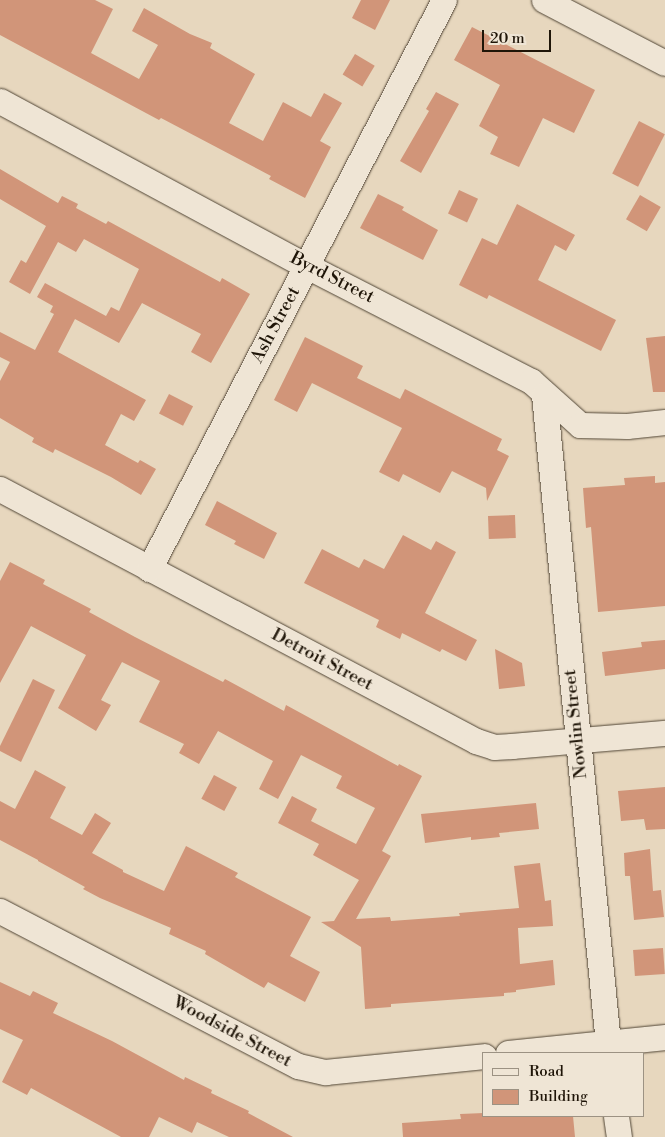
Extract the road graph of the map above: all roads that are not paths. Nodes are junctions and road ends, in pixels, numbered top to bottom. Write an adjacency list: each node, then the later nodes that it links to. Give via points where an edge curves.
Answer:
1 (444, 0): 5 (street, Ash Street)
2 (544, 0): 3 (street)
3 (665, 63)
4 (0, 101): 5 (street, Byrd Street)
5 (307, 266): 6 (street, Byrd Street, via 506,367 531,381); 9 (street, Ash Street)
6 (544, 395): 7 (street, Byrd Street, via 580,424 627,426); 11 (street, Nowlin Street)
7 (665, 422)
8 (0, 489): 9 (street, Detroit Street)
9 (149, 569): 11 (street, Detroit Street, via 476,741 494,746)
10 (665, 733): 11 (street, Detroit Street)
11 (577, 742): 14 (street, Nowlin Street)
12 (0, 911): 16 (street, Woodside Street, via 298,1066 326,1072)
13 (665, 1037): 14 (street)
14 (608, 1048): 15 (street)
15 (528, 1052)
16 (482, 1056)
17 (616, 1117): 18 (street)
18 (618, 1137)

